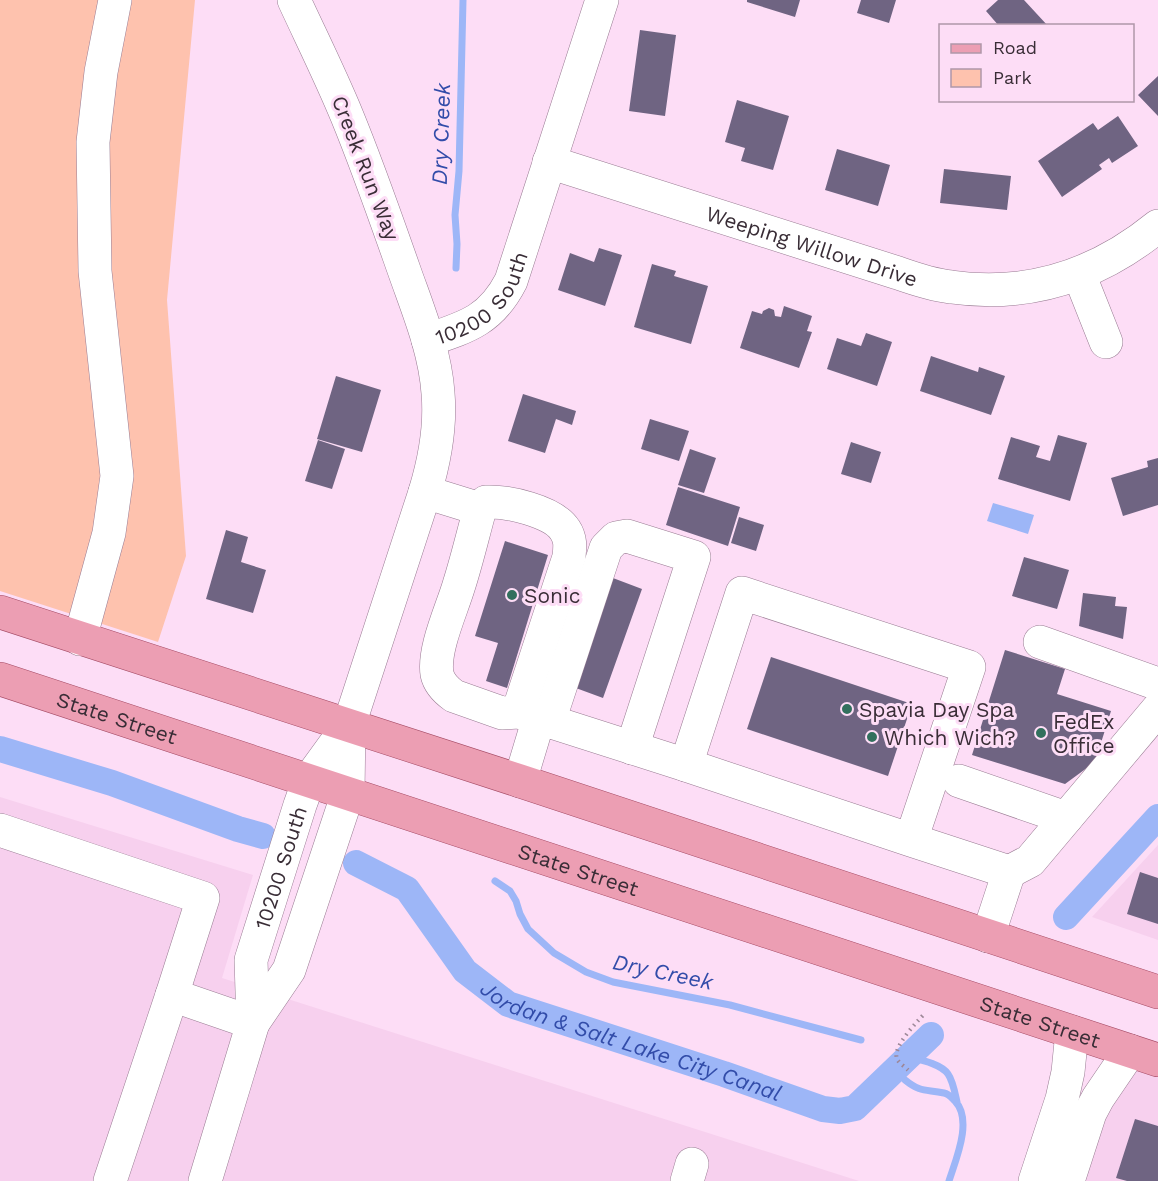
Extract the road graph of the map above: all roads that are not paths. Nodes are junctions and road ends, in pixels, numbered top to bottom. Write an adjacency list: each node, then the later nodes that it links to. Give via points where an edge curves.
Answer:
1 (115, 0): 12 (street, via 93,142 95,271 117,476 109,533)
2 (294, 0): 7 (street, Creek Run Way, via 371,176)
3 (602, 0): 4 (street, 10200 South)
4 (549, 162): 6 (street, Weeping Willow Drive, via 950,287 1003,290); 7 (street, 10200 South, via 505,292 476,321)
5 (1158, 226): 6 (street, Weeping Willow Drive, via 1121,253)
6 (1079, 274): 8 (street)
7 (428, 340): 9 (street, 10200 South, via 436,372 439,415)
8 (1106, 342)
9 (425, 492): 10 (street); 18 (street, 10200 South)
10 (480, 509): 17 (street, via 440,646 437,672 454,696 502,713); 17 (street, via 486,502 496,501 546,516 558,521 570,543)
11 (0, 612): 12 (main road)
12 (80, 639): 18 (main road)
13 (1040, 642): 15 (street)
14 (0, 679): 21 (main road, State Street)
15 (1158, 684)
16 (1158, 709): 25 (street)
17 (535, 717): 19 (street); 19 (street, via 606,548 616,538 627,536 694,557); 22 (street)
18 (349, 725): 21 (street, 10200 South); 22 (main road); 24 (street, 10200 South)
19 (632, 748): 20 (street)
20 (686, 765): 27 (street); 27 (street, via 742,593 969,667)
21 (309, 780): 24 (main road, State Street); 32 (street, 10200 South, via 251,960)
22 (520, 781): 29 (main road)
23 (959, 781): 25 (street)
24 (348, 793): 32 (street, 10200 South, via 289,970); 33 (main road, State Street)
25 (1066, 818): 28 (street, via 1030,861)
26 (0, 830): 31 (street, via 203,898)
27 (911, 840): 28 (street)
28 (1009, 872): 29 (street)
29 (988, 936): 30 (main road)
30 (1158, 992)
31 (172, 995): 32 (street); 35 (street)
32 (253, 1023): 36 (street, 10200 South)
33 (1072, 1032): 34 (main road, State Street); 37 (street, via 1062,1099)
34 (1144, 1055): 38 (street, via 1108,1082 1090,1113)
35 (110, 1181)
36 (205, 1181)
37 (1035, 1181)
38 (1068, 1181)

